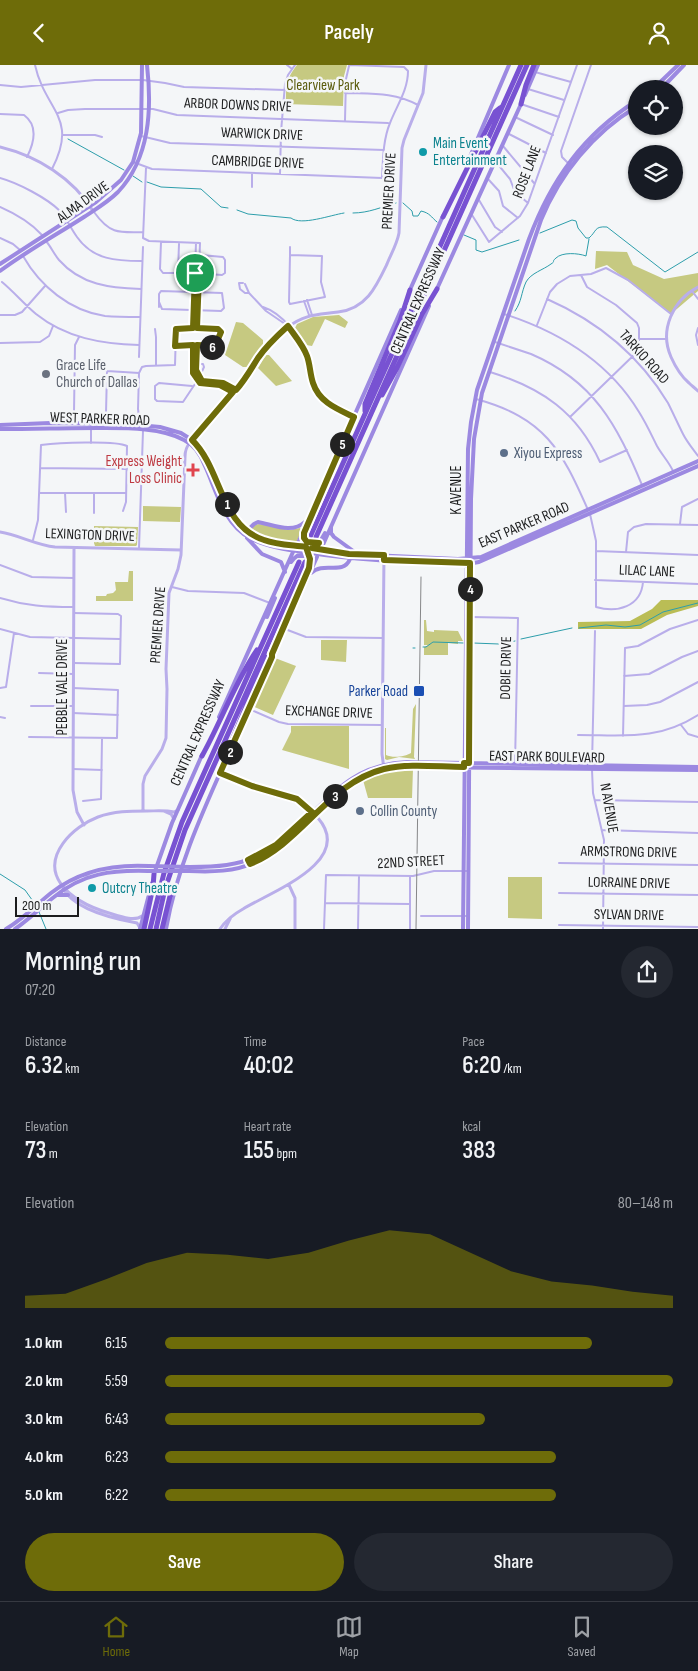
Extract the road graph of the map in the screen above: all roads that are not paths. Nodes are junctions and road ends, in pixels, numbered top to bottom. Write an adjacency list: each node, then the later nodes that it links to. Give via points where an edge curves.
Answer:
1 (35, 65): 21 (street)
2 (142, 65): 17 (main road, ALMA DRIVE)
3 (147, 65): 17 (main road, ALMA DRIVE)
4 (287, 65): 15 (street)
5 (295, 65): 15 (street)
6 (349, 65): 25 (street); 26 (street, via 404,67 408,71)
7 (426, 65): 28 (street, PREMIER DRIVE, via 425,83)
8 (509, 65): 72 (main road, CENTRAL EXPRESSWAY)
9 (521, 65): 30 (highway, CENTRAL EXPRESSWAY)
10 (527, 65): 166 (highway, CENTRAL EXPRESSWAY)
11 (536, 65): 16 (main road, CENTRAL EXPRESSWAY); 29 (highway)
12 (576, 65): 20 (street, ROSE LANE)
13 (591, 65): 57 (street, via 562,151 562,157)
14 (680, 66): 18 (main road); 19 (main road)
15 (292, 69): 24 (street)
16 (535, 72): 20 (street); 23 (main road, CENTRAL EXPRESSWAY)
17 (145, 80): 21 (street); 24 (street, via 184,87); 32 (main road, ALMA DRIVE); 33 (main road, ALMA DRIVE)
18 (664, 80)
19 (668, 80)
20 (571, 82): 27 (street, ROSE LANE)
21 (41, 84): 22 (street, via 21,87); 36 (street)
22 (0, 85)
23 (528, 89): 27 (street); 29 (main road, CENTRAL EXPRESSWAY)
24 (285, 90): 40 (street)
25 (345, 93): 26 (street); 41 (street)
26 (402, 97): 28 (street); 42 (street)
27 (565, 100): 39 (street, ROSE LANE)
28 (418, 105): 126 (street, PREMIER DRIVE, via 402,148 399,233 377,285 367,298 349,310)
29 (521, 105): 38 (main road, CENTRAL EXPRESSWAY); 39 (street)
30 (503, 106): 72 (highway, via 496,112); 169 (highway, CENTRAL EXPRESSWAY)
31 (628, 108): 35 (main road, K AVENUE)
32 (142, 109): 33 (street, ARBOR DOWNS DRIVE); 36 (street, ARBOR DOWNS DRIVE, via 85,109); 46 (main road, ALMA DRIVE)
33 (148, 109): 40 (street, ARBOR DOWNS DRIVE, via 177,115); 48 (main road, ALMA DRIVE)
34 (628, 110): 35 (main road, K AVENUE)
35 (623, 112): 57 (main road, K AVENUE)
36 (58, 113): 44 (street)
37 (0, 114): 54 (street, via 28,117 35,135)
38 (515, 117): 43 (main road, CENTRAL EXPRESSWAY); 45 (street)
39 (559, 117): 45 (street, ROSE LANE)
40 (283, 118): 41 (street, ARBOR DOWNS DRIVE); 50 (street)
41 (345, 120): 42 (street, ARBOR DOWNS DRIVE)
42 (389, 124): 52 (street)
43 (507, 133): 49 (main road, CENTRAL EXPRESSWAY); 53 (street)
44 (63, 135): 47 (street); 59 (street, via 61,150)
45 (553, 135): 53 (street, ROSE LANE)
46 (141, 136): 48 (street, WARWICK DRIVE); 56 (main road, ALMA DRIVE)
47 (102, 137)
48 (146, 138): 50 (street, WARWICK DRIVE, via 170,143); 56 (main road, ALMA DRIVE)
49 (502, 145): 55 (main road, CENTRAL EXPRESSWAY); 64 (street)
50 (281, 146): 52 (street, WARWICK DRIVE); 61 (street)
51 (0, 147): 54 (street)
52 (384, 149): 61 (street, CAMBRIDGE DRIVE, via 382,178)
53 (546, 153): 64 (street, ROSE LANE)
54 (27, 157): 59 (street)
55 (495, 160): 62 (main road, CENTRAL EXPRESSWAY); 67 (street, via 517,194)
56 (135, 163): 58 (street, CAMBRIDGE DRIVE); 68 (main road, ALMA DRIVE, via 115,186); 70 (main road, ALMA DRIVE, via 118,191)
57 (569, 164): 86 (main road, K AVENUE, via 541,208); 89 (main road, K AVENUE, via 547,206)
58 (146, 168): 60 (street, CAMBRIDGE DRIVE); 76 (street)
59 (52, 169): 68 (street, via 69,181)
60 (252, 173): 61 (street, CAMBRIDGE DRIVE); 65 (street)
61 (280, 174)
62 (487, 177): 66 (main road, CENTRAL EXPRESSWAY); 73 (street, via 499,191 503,206)
63 (0, 178): 74 (street, via 48,202)
64 (535, 184): 67 (street, ROSE LANE)
65 (252, 187)
66 (477, 198): 71 (main road, CENTRAL EXPRESSWAY); 77 (street, via 495,227)
67 (528, 203): 73 (street, ROSE LANE)
68 (90, 206): 70 (street); 74 (main road, ALMA DRIVE)
69 (0, 207): 78 (street, via 26,220)
70 (93, 211): 75 (main road, ALMA DRIVE); 76 (street, via 105,226 114,231)
71 (470, 214): 77 (street, via 489,242); 109 (main road, CENTRAL EXPRESSWAY)
72 (443, 217): 110 (main road, CENTRAL EXPRESSWAY)
73 (518, 218): 77 (street, ROSE LANE)
74 (67, 222): 75 (street); 78 (main road, ALMA DRIVE)
75 (70, 226): 80 (main road, ALMA DRIVE); 95 (street, via 82,243 98,255 118,261)
76 (143, 232): 81 (street, via 143,238)
77 (502, 232)
78 (43, 236): 80 (street); 90 (main road, ALMA DRIVE)
79 (0, 238): 90 (street)
80 (46, 241): 91 (main road, ALMA DRIVE); 108 (street, via 63,264 85,279 108,287)
81 (161, 242): 82 (street); 82 (street, via 160,271 163,273 178,271)
82 (179, 243): 83 (street)
83 (196, 243): 87 (street); 88 (street, via 200,243)
84 (142, 247): 95 (street)
85 (290, 247): 94 (street)
86 (526, 247): 89 (main road); 122 (main road, K AVENUE)
87 (196, 249): 88 (street); 92 (street)
88 (200, 249): 93 (street)
89 (531, 249): 122 (main road, K AVENUE)
90 (20, 250): 91 (street); 96 (main road, ALMA DRIVE)
91 (22, 255): 99 (main road, ALMA DRIVE); 106 (street)
92 (196, 255): 93 (street); 97 (street)
93 (200, 255): 98 (street); 101 (street, via 225,258 224,274)
94 (290, 255): 117 (street, via 289,302); 117 (street, via 322,256 321,282 325,297)
95 (142, 261): 108 (street)
96 (0, 264)
97 (196, 265): 98 (street); 100 (street)
98 (199, 265): 101 (street)
99 (0, 270)
100 (195, 273): 101 (street); 104 (street)
101 (199, 274): 105 (street)
102 (581, 275): 115 (street, via 562,280 552,288); 123 (street, via 610,268); 137 (street, via 587,287 637,323)
103 (2, 281): 118 (street)
104 (195, 285): 105 (street); 112 (street)
105 (199, 285): 113 (street)
106 (45, 286): 118 (street); 127 (street, via 66,301 93,313)
107 (698, 287): 111 (street)
108 (141, 289): 127 (street)
109 (437, 289): 166 (highway, via 386,390); 179 (main road, CENTRAL EXPRESSWAY)
110 (410, 290): 169 (highway, via 365,404); 170 (main road, CENTRAL EXPRESSWAY)
111 (692, 290): 116 (street); 123 (street, via 678,302)
112 (195, 292): 113 (street); 120 (street); 120 (street, via 160,292 159,302 162,309)
113 (198, 292): 121 (street); 121 (street, via 222,293 223,310)
114 (249, 293): 114 (street, via 240,289 239,283 244,283); 119 (street)
115 (547, 299): 129 (street); 148 (street, TARKIO ROAD, via 595,325)
116 (698, 299)
117 (306, 301): 126 (street)
118 (27, 307): 124 (street, via 19,314); 130 (street)
119 (263, 307): 125 (street); 128 (street)
120 (194, 310): 121 (street); 132 (street)
121 (198, 310): 133 (street)
122 (506, 314): 129 (street); 139 (main road, K AVENUE)
123 (671, 314): 138 (street)
124 (0, 315)
125 (280, 315): 128 (street); 131 (street)
126 (310, 315): 131 (street, PREMIER DRIVE)
127 (140, 317): 141 (street)
128 (278, 318): 131 (street)
129 (537, 325): 158 (street, via 582,350)
130 (53, 326): 136 (street); 140 (street, via 49,336 40,342)
131 (288, 326): 161 (street, PREMIER DRIVE, via 269,344); 170 (street, via 306,353 313,383 321,397 334,408)
132 (193, 328): 133 (street); 145 (street, via 176,329)
133 (197, 328): 143 (street, via 219,330 220,334 215,346)
134 (698, 328): 144 (street)
135 (154, 329): 152 (street)
136 (79, 337): 141 (street); 151 (street)
137 (639, 339): 138 (street); 148 (street, via 638,350)
138 (667, 339): 162 (street, via 675,364)
139 (496, 342): 153 (main road, K AVENUE); 163 (street, via 544,361 570,377)
140 (0, 343)
141 (139, 345): 147 (street)
142 (193, 345): 143 (street); 145 (street); 146 (street)
143 (197, 345): 146 (street)
144 (698, 345)
145 (175, 346): 152 (street, via 174,365)
146 (195, 353): 149 (street); 150 (street)
147 (139, 357)
148 (632, 357): 158 (street); 185 (street, TARKIO ROAD, via 660,391)
149 (192, 364): 150 (street); 157 (street)
150 (196, 364): 155 (street); 159 (street, via 204,365)
151 (75, 365): 154 (street); 167 (street)
152 (156, 365): 156 (street, via 146,366)
153 (486, 370): 164 (main road, K AVENUE); 165 (main road, K AVENUE); 171 (street, via 542,394)
154 (107, 371): 156 (street); 168 (street)
155 (197, 372): 157 (street); 159 (street)
156 (139, 373): 172 (street)
157 (193, 373): 159 (street)
158 (612, 376): 163 (street); 190 (street, via 640,412)
159 (198, 379): 160 (street); 161 (street, via 223,383)
160 (192, 386): 160 (street, via 183,402 157,401 155,398 158,383)
161 (234, 391): 180 (street, PREMIER DRIVE)
162 (698, 391)
163 (591, 396): 171 (street); 182 (street, via 614,425)
164 (475, 399): 165 (street); 184 (main road, K AVENUE)
165 (480, 400): 184 (main road, K AVENUE); 200 (street, via 518,415 550,440 571,471)
166 (376, 403): 209 (highway, CENTRAL EXPRESSWAY)
167 (74, 412)
168 (106, 413)
169 (364, 415): 209 (highway, CENTRAL EXPRESSWAY)
170 (354, 417): 183 (main road, CENTRAL EXPRESSWAY)
171 (570, 417): 182 (street, via 590,442 600,462)
172 (140, 424): 174 (main road, WEST PARKER ROAD); 177 (street); 178 (main road, WEST PARKER ROAD)
173 (0, 425): 175 (main road, WEST PARKER ROAD)
174 (91, 426): 175 (main road, WEST PARKER ROAD); 177 (main road, WEST PARKER ROAD); 181 (street)
175 (23, 427): 176 (main road, WEST PARKER ROAD)
176 (0, 429)
177 (143, 430): 178 (main road, WEST PARKER ROAD); 214 (street)
178 (166, 431): 180 (main road, WEST PARKER ROAD, via 180,433)
179 (373, 432): 203 (main road, CENTRAL EXPRESSWAY); 212 (main road)
180 (190, 441): 197 (main road, WEST PARKER ROAD, via 204,453); 216 (street, PREMIER DRIVE, via 185,454)
181 (91, 443): 188 (street, via 41,445); 189 (street, via 128,446)
182 (627, 450): 191 (street)
183 (339, 451): 202 (main road, CENTRAL EXPRESSWAY); 209 (main road, via 304,533)
184 (470, 455): 226 (main road, K AVENUE)
185 (698, 456)
186 (698, 461): 190 (main road, EAST PARKER ROAD)
187 (698, 466): 190 (main road, EAST PARKER ROAD)
188 (40, 469): 189 (street); 192 (street)
189 (127, 469): 195 (street)
190 (674, 474): 191 (main road, EAST PARKER ROAD)
191 (643, 487): 200 (main road, EAST PARKER ROAD)
192 (39, 493): 193 (street); 210 (street, via 37,527)
193 (66, 493): 194 (street); 199 (street)
194 (94, 493): 195 (street); 201 (street)
195 (126, 493): 198 (street)
196 (698, 499): 204 (street, via 682,507)
197 (225, 506): 206 (main road, WEST PARKER ROAD); 208 (main road, WEST PARKER ROAD, via 231,521)
198 (123, 511)
199 (66, 512)
200 (589, 512): 217 (street, via 596,535); 226 (main road, EAST PARKER ROAD)
201 (94, 513)
202 (307, 521): 206 (main road, via 291,529 258,522); 211 (main road, CENTRAL EXPRESSWAY)
203 (331, 525): 212 (main road, CENTRAL EXPRESSWAY); 221 (main road, via 334,537)
204 (680, 525): 205 (street); 219 (street, via 634,527 628,532)
205 (698, 525)
206 (245, 529): 215 (main road, WEST PARKER ROAD, via 263,540)
207 (0, 531): 210 (street, LEXINGTON DRIVE)
208 (244, 535): 218 (main road, WEST PARKER ROAD, via 261,543); 229 (main road, via 262,553 281,562)
209 (310, 537): 212 (main road, via 309,543); 215 (main road)
210 (32, 543): 213 (street, LEXINGTON DRIVE)
211 (298, 543)
212 (320, 545): 215 (main road)
213 (74, 548): 214 (street, LEXINGTON DRIVE); 231 (street, PEBBLE VALE DRIVE)
214 (139, 548): 216 (street, LEXINGTON DRIVE)
215 (308, 549): 218 (main road, WEST PARKER ROAD); 223 (main road, WEST PARKER ROAD); 227 (main road)
216 (181, 551): 235 (street, PREMIER DRIVE, via 178,569)
217 (596, 551): 219 (street); 232 (street)
218 (302, 552): 220 (main road)
219 (626, 553): 222 (street)
220 (295, 554): 227 (main road, via 305,557); 229 (main road, CENTRAL EXPRESSWAY); 250 (main road)
221 (361, 555): 223 (main road, EAST PARKER ROAD); 225 (main road, EAST PARKER ROAD)
222 (698, 555)
223 (349, 556): 225 (main road, EAST PARKER ROAD); 230 (main road, via 344,567 321,567)
224 (317, 557): 230 (main road)
225 (384, 558): 226 (main road, EAST PARKER ROAD); 247 (street)
226 (469, 561): 240 (main road, K AVENUE)
227 (305, 562): 249 (highway, CENTRAL EXPRESSWAY); 252 (main road)
228 (0, 565): 231 (street, via 32,577)
229 (285, 572): 237 (main road, CENTRAL EXPRESSWAY)
230 (309, 575): 243 (main road)
231 (74, 578): 238 (street, PEBBLE VALE DRIVE)
232 (595, 580): 233 (street, LILAC LANE); 233 (street, via 597,608 626,607 640,596)
233 (643, 582): 234 (street, LILAC LANE)
234 (698, 584)
235 (170, 586): 237 (street, via 188,591 244,593); 292 (street, PREMIER DRIVE, via 166,735 162,749 145,776)
236 (0, 598): 238 (street, via 34,607)
237 (270, 603): 250 (main road, CENTRAL EXPRESSWAY)
238 (74, 607): 239 (street, PEBBLE VALE DRIVE)
239 (74, 613): 246 (street, PEBBLE VALE DRIVE); 248 (street, via 120,614)
240 (468, 617): 280 (main road, K AVENUE); 281 (street, DOBIE DRIVE, via 518,618)
241 (698, 620): 256 (street, via 670,629 638,646 626,647)
242 (0, 629): 245 (street)
243 (285, 629): 247 (street, via 308,637); 252 (main road)
244 (595, 631): 272 (street, N AVENUE)
245 (14, 633): 246 (street, via 31,637); 258 (street, via 6,687)
246 (74, 637): 248 (street); 253 (street, PEBBLE VALE DRIVE)
247 (383, 638): 269 (street)
248 (120, 639): 253 (street, via 120,664)
249 (267, 639): 278 (highway, via 247,666); 279 (highway, via 262,669); 331 (highway, CENTRAL EXPRESSWAY, via 176,836); 332 (highway, CENTRAL EXPRESSWAY, via 185,830 165,889)
250 (251, 647): 278 (main road, CENTRAL EXPRESSWAY)
251 (698, 651): 256 (street, via 649,674)
252 (272, 657): 263 (main road)
253 (74, 663): 255 (street, PEBBLE VALE DRIVE)
254 (39, 673): 255 (street)
255 (73, 675): 259 (street, PEBBLE VALE DRIVE)
256 (624, 676): 262 (street)
257 (698, 682): 262 (street, via 660,702)
258 (0, 688)
259 (73, 688): 261 (street, PEBBLE VALE DRIVE); 265 (street, via 118,690)
260 (31, 706): 261 (street)
261 (73, 706): 264 (street, PEBBLE VALE DRIVE)
262 (624, 706): 273 (street)
263 (249, 709): 269 (street, EXCHANGE DRIVE, via 288,724); 279 (main road)
264 (73, 713): 265 (street); 275 (street, PEBBLE VALE DRIVE)
265 (118, 715): 277 (street, via 117,738)
266 (698, 715): 270 (street)
267 (0, 717): 268 (street)
268 (5, 718)
269 (382, 725): 282 (street)
270 (681, 725): 273 (street, via 648,735); 276 (street, via 688,734)
271 (578, 735): 272 (street)
272 (593, 735): 273 (street); 283 (street, N AVENUE)
273 (623, 735)
274 (29, 737): 275 (street)
275 (73, 737): 277 (street); 284 (street, PEBBLE VALE DRIVE)
276 (698, 737)
277 (102, 739): 286 (street)
278 (202, 756): 291 (main road, CENTRAL EXPRESSWAY)
279 (228, 757): 287 (main road)
280 (467, 766): 281 (main road, EAST PARK BOULEVARD); 282 (main road, EAST PARK BOULEVARD, via 407,762); 302 (main road, K AVENUE)
281 (514, 766): 283 (main road, EAST PARK BOULEVARD)
282 (384, 767): 294 (main road, EAST PARK BOULEVARD, via 359,773)
283 (592, 767): 285 (main road, EAST PARK BOULEVARD); 288 (street, N AVENUE)
284 (73, 769): 286 (street); 296 (street, PEBBLE VALE DRIVE, via 74,800)
285 (698, 769)
286 (102, 770): 289 (street, via 101,799)
287 (220, 773): 294 (street, via 297,799); 308 (main road)
288 (594, 800): 290 (street); 297 (street, N AVENUE)
289 (83, 801)
290 (698, 803)
291 (178, 810): 293 (street); 295 (main road, CENTRAL EXPRESSWAY)
292 (143, 811): 293 (street); 296 (street, via 113,812)
293 (163, 811): 295 (street, via 173,815)
294 (314, 813): 306 (street, via 326,830 326,849 314,865); 307 (main road, EAST PARK BOULEVARD, bridge, via 277,847 249,862 189,869 103,868 84,874)
295 (174, 820): 303 (main road, CENTRAL EXPRESSWAY)
296 (84, 825): 307 (street, via 68,836 58,850 57,876)
297 (602, 830): 298 (street); 300 (street, N AVENUE)
298 (698, 833)
299 (560, 863): 300 (street, ARMSTRONG DRIVE)
300 (604, 863): 301 (street, ARMSTRONG DRIVE); 310 (street, N AVENUE)
301 (698, 865)
302 (466, 871): 305 (street, 22ND STREET, via 434,871); 321 (main road, K AVENUE); 322 (main road, K AVENUE)
303 (154, 874): 319 (main road, CENTRAL EXPRESSWAY); 329 (highway)
304 (359, 875): 305 (street, 22ND STREET); 315 (street, 22ND STREET, via 326,875); 316 (street)
305 (410, 876): 317 (street)
306 (290, 885): 323 (street); 337 (street, via 295,898)
307 (64, 888): 311 (main road); 312 (street); 314 (main road); 318 (street)
308 (174, 890): 333 (highway); 334 (main road)
309 (559, 893): 310 (street, LORRAINE DRIVE)
310 (603, 893): 313 (street, LORRAINE DRIVE); 327 (street, N AVENUE)
311 (56, 895): 312 (main road); 314 (main road)
312 (68, 895): 318 (street)
313 (698, 895)
314 (43, 903): 326 (main road); 326 (main road, via 33,916)
315 (325, 903): 316 (street); 338 (street)
316 (358, 904): 317 (street); 339 (street)
317 (410, 904): 340 (street)
318 (87, 906): 324 (street)
319 (142, 916): 324 (street, via 138,919); 329 (main road, CENTRAL EXPRESSWAY)
320 (421, 916): 321 (street)
321 (463, 916): 322 (street); 341 (main road, K AVENUE)
322 (468, 916): 342 (main road, K AVENUE)
323 (231, 917): 335 (street); 336 (street)
324 (118, 918): 329 (street, via 137,923)
325 (559, 925): 327 (street, SYLVAN DRIVE)
326 (16, 926): 330 (main road)
327 (603, 927): 328 (street, SYLVAN DRIVE)
328 (698, 927)
329 (141, 928)
330 (6, 929)
331 (150, 929)
332 (156, 929)
333 (162, 929)
334 (166, 929)
335 (220, 929)
336 (225, 929)
337 (295, 929)
338 (324, 929)
339 (358, 929)
340 (410, 929)
341 (463, 929)
342 (468, 929)

